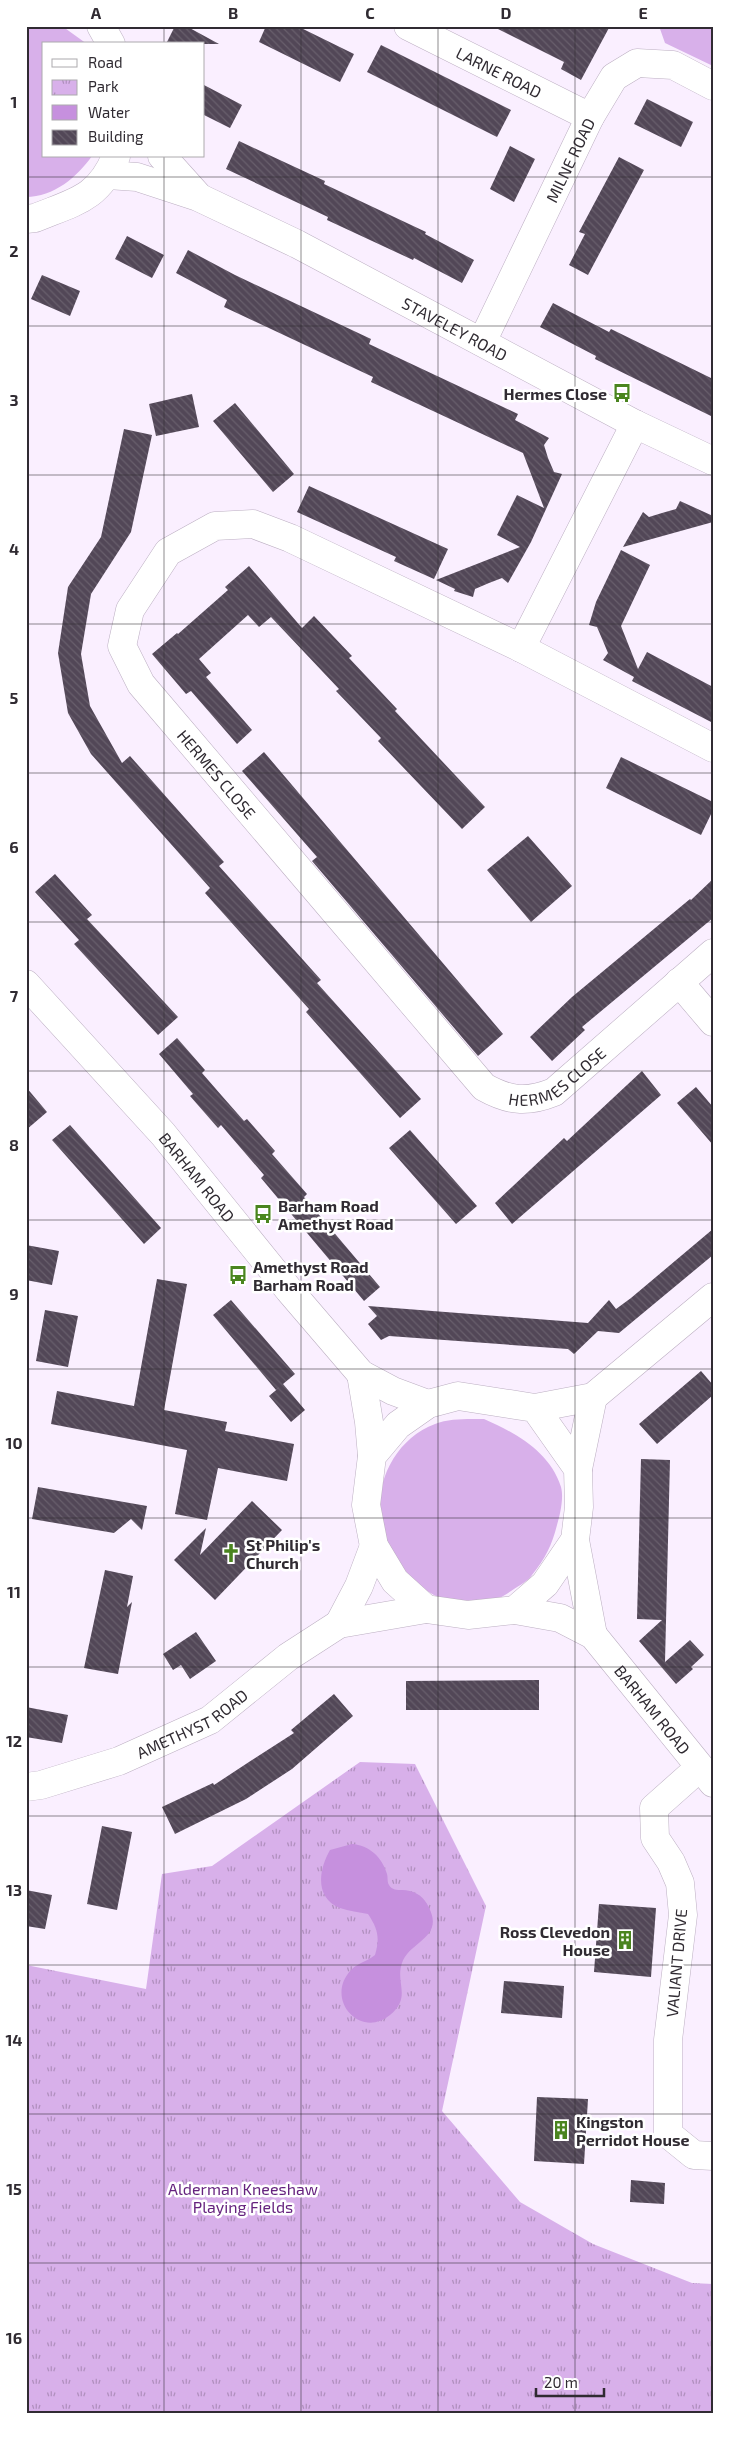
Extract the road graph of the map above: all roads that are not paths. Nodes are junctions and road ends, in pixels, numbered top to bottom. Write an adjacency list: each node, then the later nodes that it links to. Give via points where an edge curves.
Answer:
1 (101, 26): 3 (street)
2 (408, 26): 5 (street, LARNE ROAD)
3 (110, 42)
4 (713, 86): 5 (street, MILNE ROAD, via 673,65 637,63 614,77)
5 (590, 117): 10 (street, MILNE ROAD)
6 (164, 158): 8 (street, STAVELEY ROAD)
7 (112, 166): 8 (street, STAVELEY ROAD); 9 (street, via 88,196)
8 (198, 197): 10 (street, STAVELEY ROAD, via 297,244)
9 (26, 219)
10 (482, 342): 11 (street, STAVELEY ROAD)
11 (635, 424): 12 (street, STAVELEY ROAD); 13 (street)
12 (713, 460)
13 (521, 648): 14 (street, HERMES CLOSE); 16 (street, HERMES CLOSE, via 290,538 253,524 215,526 168,552 130,610 122,646 141,684 484,1087 502,1097 521,1100 554,1092)
14 (713, 748)
15 (713, 953): 16 (street, HERMES CLOSE)
16 (679, 982): 18 (street)
17 (26, 984): 20 (street, BARHAM ROAD, via 163,1134)
18 (713, 1022)
19 (713, 1297): 21 (street)
20 (361, 1374): 22 (street, BARHAM ROAD); 24 (street)
21 (593, 1397): 23 (street); 25 (street)
22 (428, 1404): 23 (street, via 458,1396); 24 (street, via 398,1425)
23 (535, 1408): 25 (street)
24 (372, 1456): 27 (street, via 366,1505)
25 (578, 1469): 26 (street, via 579,1507)
26 (575, 1540): 29 (street, via 546,1584); 31 (street, BARHAM ROAD)
27 (374, 1546): 28 (street, via 395,1581); 30 (street, AMETHYST ROAD, via 359,1586)
28 (426, 1609): 29 (street, BARHAM ROAD, via 468,1614); 30 (street, AMETHYST ROAD)
29 (514, 1610): 31 (street, BARHAM ROAD, via 560,1618)
30 (339, 1624): 33 (street, AMETHYST ROAD, via 288,1657 210,1720 119,1761)
31 (593, 1635): 32 (street, BARHAM ROAD)
32 (706, 1775): 34 (street, VALIANT DRIVE, via 654,1808 655,1838 680,1883 683,1915 668,2040 668,2134 694,2155)
33 (26, 1787)
34 (713, 2156)

